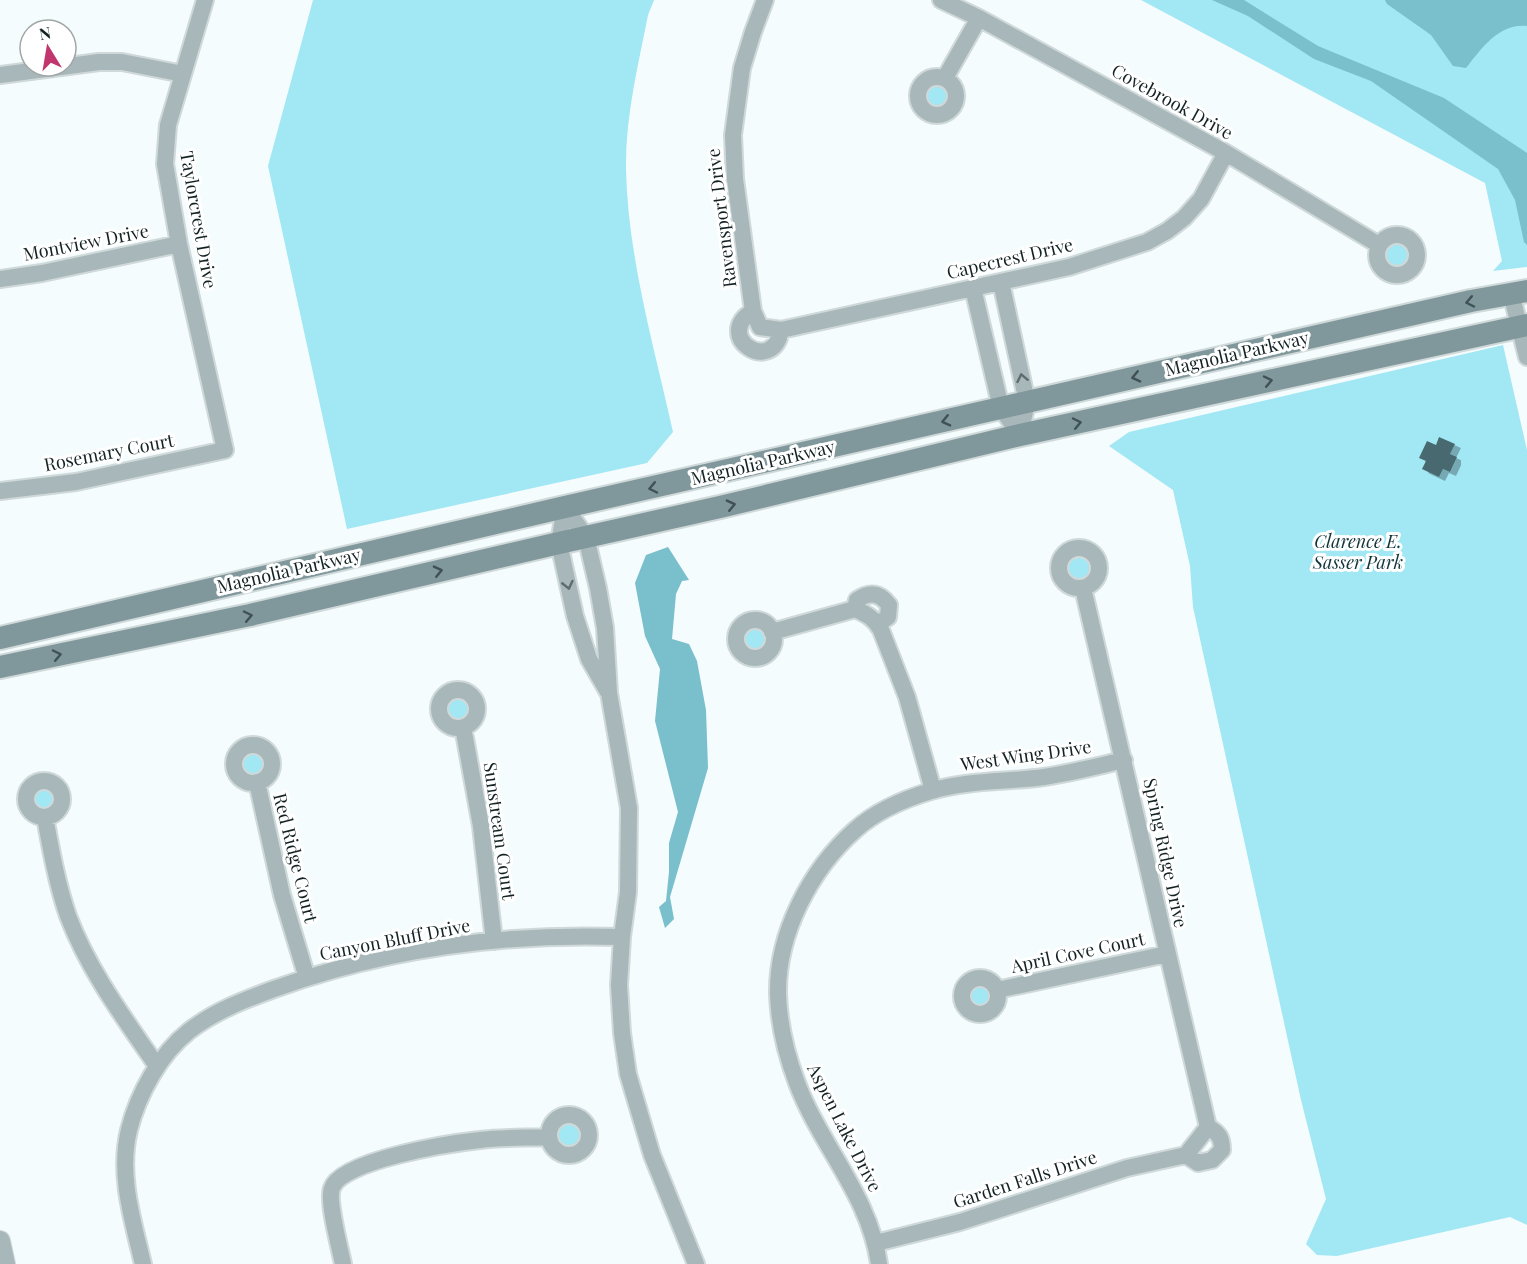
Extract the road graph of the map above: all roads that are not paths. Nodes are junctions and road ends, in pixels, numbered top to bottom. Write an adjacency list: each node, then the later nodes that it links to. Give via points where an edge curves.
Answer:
1 (205, 0): 5 (street, Taylorcrest Drive)
2 (765, 0): 15 (street, Ravensport Drive, via 742,68 733,135)
3 (941, 0): 4 (street, Covebrook Drive)
4 (979, 18): 7 (street); 8 (street, Covebrook Drive)
5 (183, 74): 6 (street, via 122,62 99,62); 9 (street, Taylorcrest Drive, via 165,148)
6 (0, 75)
7 (945, 78)
8 (1226, 153): 10 (street, Covebrook Drive); 12 (street, Capecrest Drive, via 1201,199 1167,231 1069,267)
9 (179, 244): 11 (street, Montview Drive); 23 (street, Taylorcrest Drive)
10 (1379, 245)
11 (0, 279)
12 (1001, 282): 13 (street, Capecrest Drive); 20 (street, one-way to 12)
13 (973, 288): 18 (street, Capecrest Drive); 21 (street)
14 (1519, 292): 16 (street); 20 (main road, Magnolia Parkway, one-way to 20)
15 (753, 311): 17 (street, Ravensport Drive); 18 (street, via 740,324 741,342 748,349 757,352 774,347)
16 (1523, 326): 19 (street); 22 (main road, Magnolia Parkway, one-way to 16)
17 (760, 327): 18 (street, Capecrest Drive)
18 (781, 330)
19 (1527, 357)
20 (1027, 402): 21 (main road, Magnolia Parkway); 22 (street)
21 (1001, 408): 22 (street); 25 (main road, Magnolia Parkway, one-way to 25)
22 (1020, 435): 26 (main road, Magnolia Parkway, one-way to 22)
23 (225, 450): 24 (street, Rosemary Court, via 76,482)
24 (0, 491)
25 (565, 507): 26 (street); 27 (street); 29 (main road, Magnolia Parkway)
26 (586, 537): 27 (main road, Magnolia Parkway); 34 (street, via 605,628)
27 (559, 543): 30 (main road, Magnolia Parkway, one-way to 27); 34 (street, one-way to 34, via 589,659)
28 (1083, 588): 36 (street, Spring Ridge Drive)
29 (213, 589): 30 (main road); 32 (main road, Magnolia Parkway)
30 (222, 621): 33 (main road, Magnolia Parkway, one-way to 30)
31 (772, 632): 38 (street, via 855,609 857,600 863,596 878,595 888,605 888,617 878,624 907,697)
32 (0, 638)
33 (0, 667)
34 (609, 693): 40 (street, via 629,808 628,892)
35 (463, 727): 41 (street, Sunstream Court, via 481,826)
36 (1124, 760): 38 (street, West Wing Drive, via 1046,777); 42 (street, Spring Ridge Drive)
37 (257, 782): 43 (street, Red Ridge Court, via 282,895)
38 (933, 790): 50 (street, Aspen Lake Drive, via 886,809 856,829 832,853 799,906 781,963 778,993 787,1055 798,1086 841,1165)
39 (45, 817): 45 (street, via 57,880 82,949)
40 (622, 937): 41 (street, Canyon Bluff Drive); 54 (street, via 619,985 628,1074 652,1155)
41 (494, 941): 43 (street, Canyon Bluff Drive, via 371,961)
42 (1167, 954): 44 (street, April Cove Court); 46 (street, Spring Ridge Drive)
43 (307, 978): 45 (street, Canyon Bluff Drive, via 224,1008 189,1031)
44 (997, 990)
45 (157, 1066): 52 (street, Canyon Bluff Drive, via 129,1130 125,1161 126,1192)
46 (1208, 1127): 48 (street); 48 (street, Garden Falls Drive, via 1221,1137 1222,1150 1206,1162 1198,1163)
47 (549, 1137): 53 (street, via 482,1139 432,1147 378,1161 337,1178 331,1189 331,1202)
48 (1186, 1155): 50 (street, Garden Falls Drive, via 1127,1168 982,1216)
49 (0, 1241): 51 (street)
50 (876, 1243): 55 (street, Aspen Lake Drive)
51 (5, 1264)
52 (142, 1264)
53 (343, 1264)
54 (696, 1264)
55 (879, 1264)

